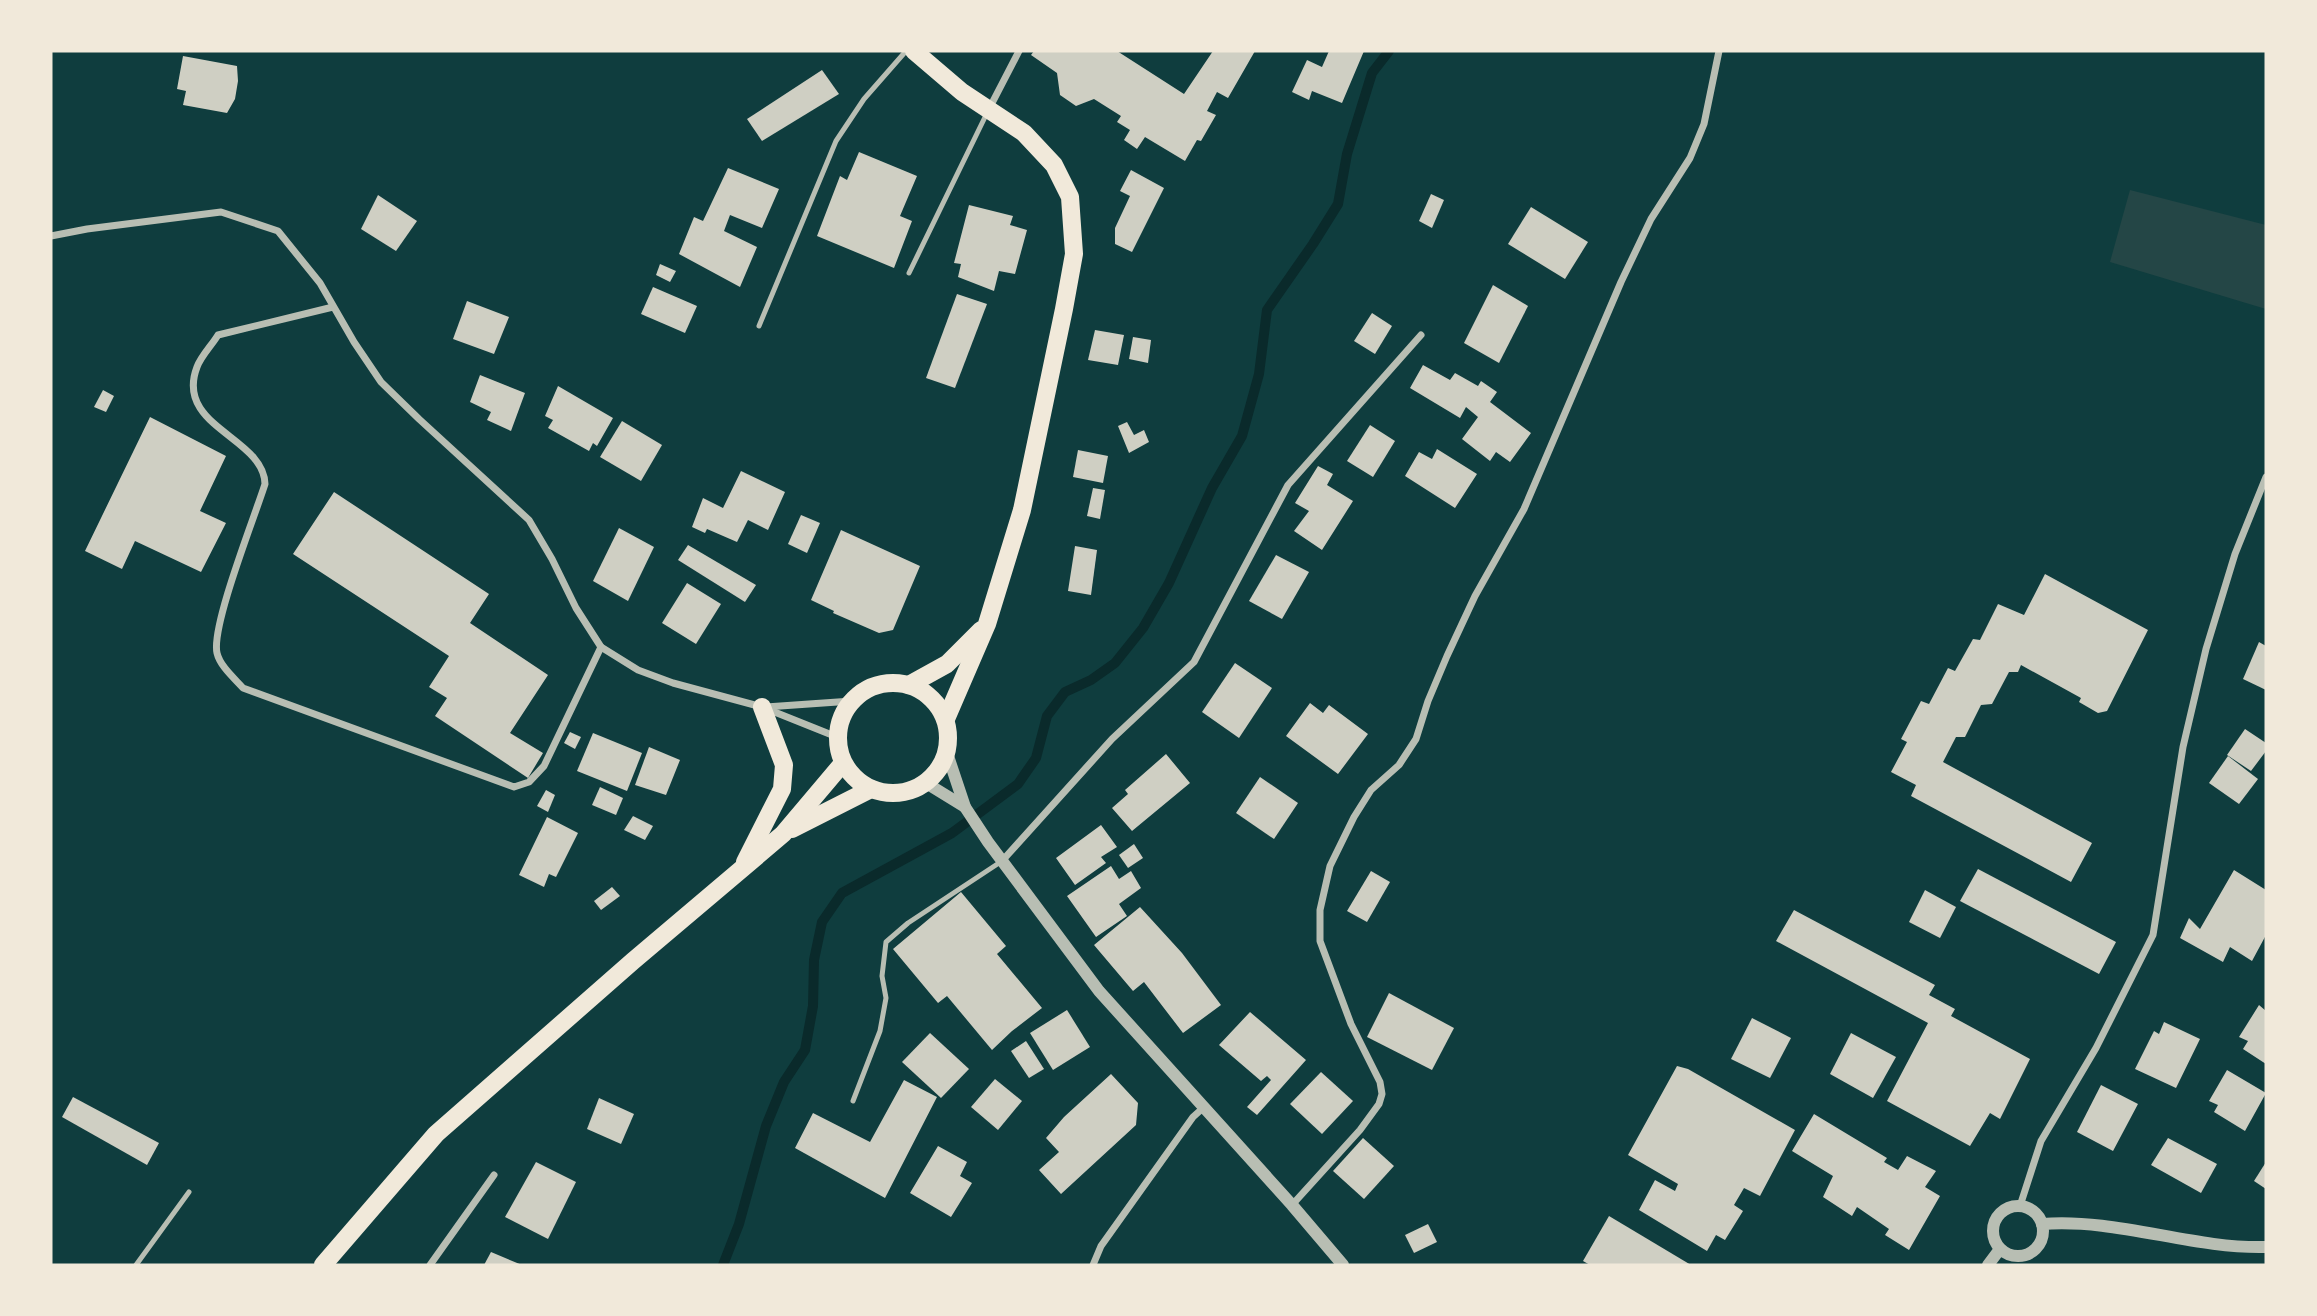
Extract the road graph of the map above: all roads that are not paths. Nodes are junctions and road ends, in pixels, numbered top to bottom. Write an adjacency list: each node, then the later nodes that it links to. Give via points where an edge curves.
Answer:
1 (906, 51): 9 (lane, via 864,99 836,141)
2 (914, 51): 5 (main road)
3 (1019, 51): 5 (street)
4 (1719, 51): 31 (street, via 1704,124 1690,158 1651,219 1620,282 1524,509 1447,656 1416,739 1399,765 1371,790 1330,866 1320,911 1320,942 1382,1094 1360,1130)
5 (989, 110): 7 (lane); 12 (main road, via 1024,133 1054,165 1070,197 1074,254 1021,510)
6 (51, 236): 8 (street, via 221,212 278,231)
7 (909, 273)
8 (333, 307): 13 (street, via 382,382 529,520); 13 (street, via 218,335 197,367 194,394 208,419 265,472 219,623 217,653 228,671 243,688 514,787 529,782 544,766)
9 (760, 326)
10 (1421, 335): 25 (street, via 1288,485 1194,662 1112,739)
11 (2266, 477): 32 (street, via 2235,554 2206,649 2183,747 2153,935 2096,1048 2041,1141)
12 (987, 624): 14 (main road, via 947,664); 17 (main road)
13 (601, 647): 16 (street, via 638,670)
14 (909, 685): 15 (main road, via 878,685); 17 (main road, via 925,692)
15 (852, 701): 16 (street); 18 (main road, via 839,723)
16 (762, 707): 18 (street); 26 (main road, via 784,765 782,789)
17 (946, 719): 19 (main road)
18 (837, 737): 20 (main road)
19 (947, 753): 21 (main road); 23 (street)
20 (843, 763): 22 (main road, via 855,779); 24 (main road)
21 (926, 783): 22 (main road, via 909,791); 23 (street)
22 (871, 789): 24 (main road)
23 (965, 807): 25 (street)
24 (783, 834): 26 (main road)
25 (1002, 861): 27 (lane, via 886,942 882,976 886,998 880,1031); 28 (street, via 1099,991)
26 (741, 870): 37 (main road, via 436,1135)
27 (853, 1101)
28 (1203, 1108): 31 (street); 39 (street, via 1101,1247)
29 (494, 1175): 38 (street)
30 (188, 1192): 36 (lane)
31 (1292, 1205): 40 (street)
32 (2020, 1206): 33 (street, via 2033,1211); 35 (street, via 2008,1208 1996,1219 1992,1235)
33 (2042, 1224): 34 (street, via 2099,1224 2241,1248); 35 (street, via 2041,1240 2031,1252 2015,1256)
34 (2266, 1247)
35 (2000, 1249): 41 (street)
36 (136, 1265)
37 (323, 1265)
38 (430, 1265)
39 (1093, 1265)
40 (1343, 1265)
41 (1989, 1265)

